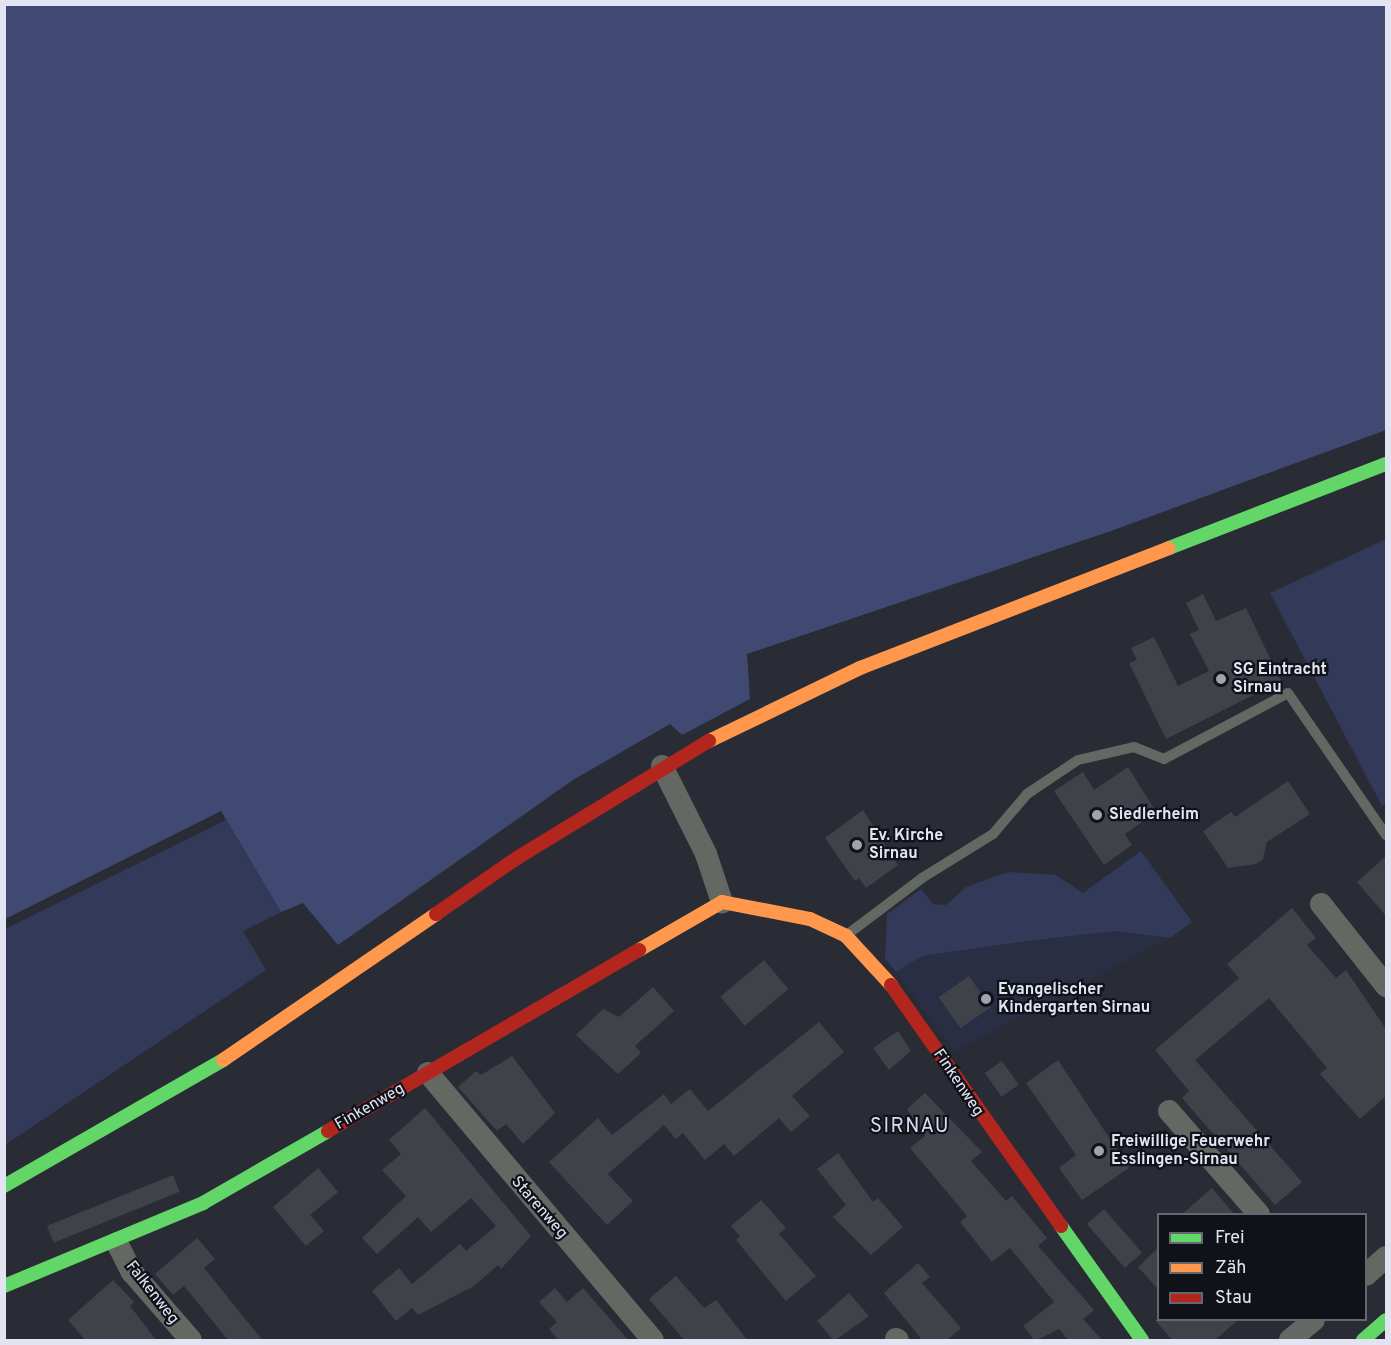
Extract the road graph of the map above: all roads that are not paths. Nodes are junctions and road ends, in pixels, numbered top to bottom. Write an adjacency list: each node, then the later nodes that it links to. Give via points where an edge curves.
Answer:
1 (1386, 464): 2 (main road, via 860,668)
2 (662, 766): 4 (street, via 703,847); 10 (main road, via 517,858 241,1050)
3 (1386, 835): 6 (lane, via 1288,693 1164,759 1134,747 1078,760 1027,794 993,834 922,878)
4 (722, 902): 6 (main road, Finkenweg, via 810,919); 8 (main road, Finkenweg)
5 (1321, 904): 7 (street)
6 (846, 936): 20 (main road, Finkenweg, via 882,971)
7 (1386, 986)
8 (428, 1073): 12 (main road, Finkenweg, via 213,1198); 19 (street, Starenweg)
9 (1169, 1111): 11 (street)
10 (4, 1186)
11 (1257, 1213)
12 (117, 1243): 15 (main road, Finkenweg); 18 (street, Falkenweg, via 132,1272)
13 (1386, 1257): 14 (street)
14 (1367, 1273)
15 (4, 1286)
16 (1386, 1320): 22 (main road)
17 (1313, 1321): 21 (street)
18 (190, 1341)
19 (653, 1341)
20 (1142, 1341)
21 (1290, 1341)
22 (1363, 1341)

